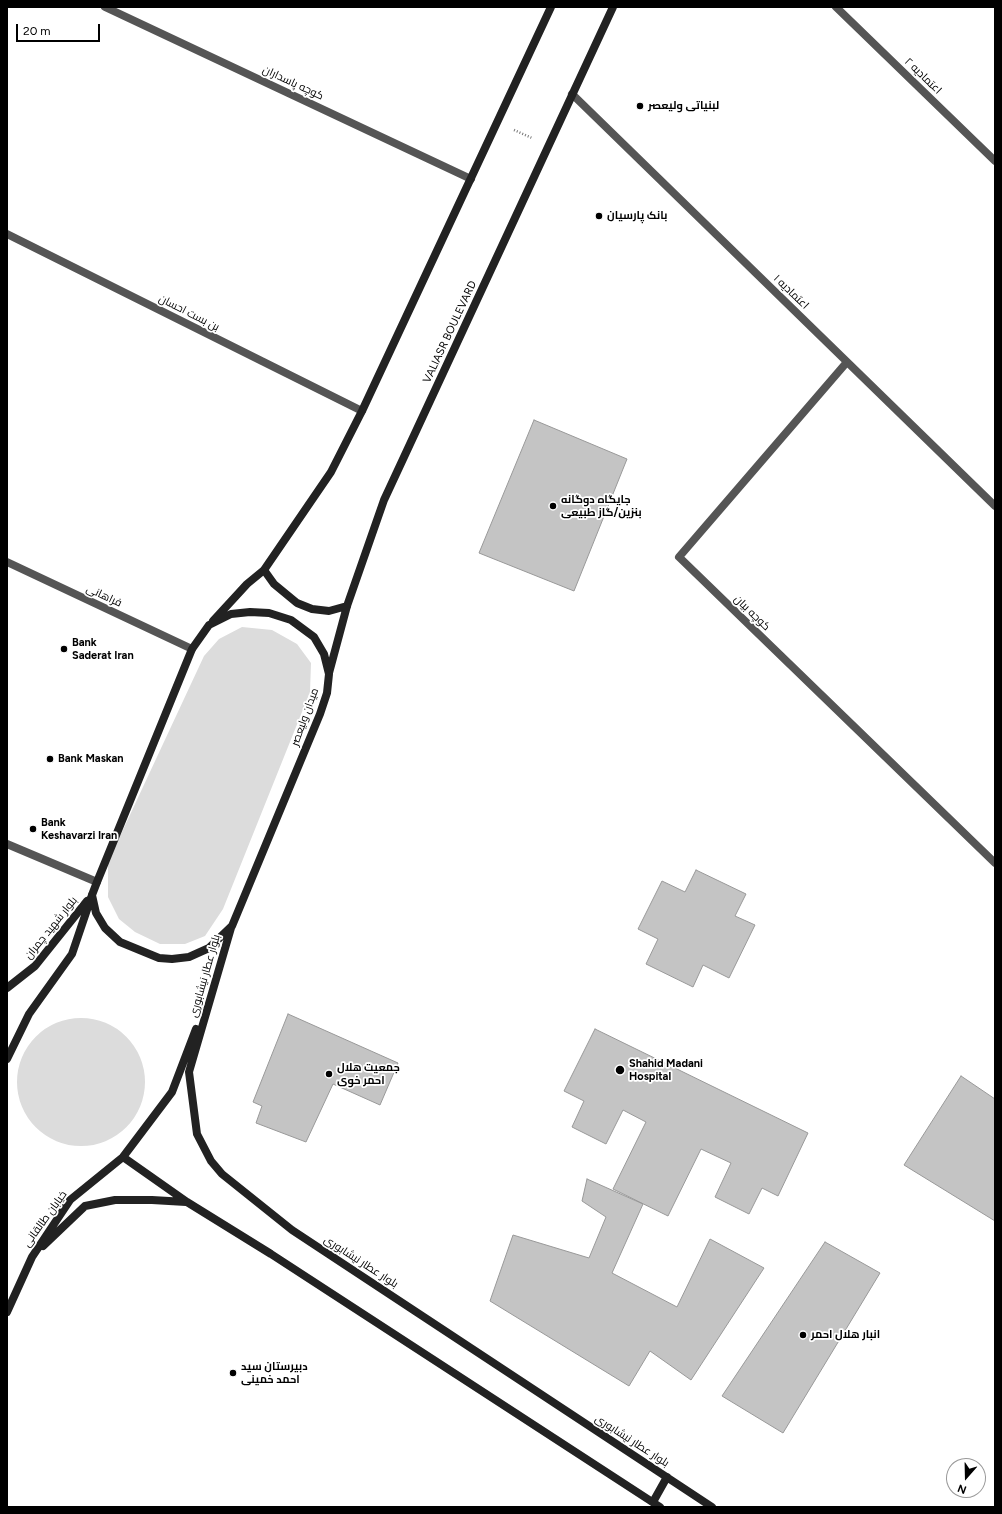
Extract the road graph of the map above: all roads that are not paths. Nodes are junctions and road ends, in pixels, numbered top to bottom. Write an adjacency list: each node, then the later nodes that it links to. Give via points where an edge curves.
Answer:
1 (105, 7): 7 (street, کوچه پاسداران)
2 (551, 7): 7 (main road)
3 (613, 7): 5 (main road, VALIASR BOULEVARD)
4 (836, 7): 6 (street, اعتمادیه ۲)
5 (572, 94): 9 (street, اعتمادیه ۱); 14 (main road, VALIASR BOULEVARD, via 384,500)
6 (995, 161)
7 (472, 179): 10 (main road)
8 (7, 234): 10 (street, بن بست احسان)
9 (847, 362): 11 (street, اعتمادیه ۱); 19 (street, کوچه بیان, via 679,557)
10 (362, 412): 13 (main road, via 331,472)
11 (995, 506)
12 (7, 562): 16 (street, فراهانی)
13 (264, 570): 14 (main road, via 274,584 297,603 312,610 330,611); 15 (main road, via 247,584)
14 (347, 606): 17 (main road, VALIASR BOULEVARD)
15 (210, 625): 16 (main road, میدان ولیعصر); 17 (main road, میدان ولیعصر, via 231,614 250,612 269,613 291,620 314,637 324,654)
16 (192, 649): 20 (main road, میدان ولیعصر)
17 (329, 674): 22 (main road, میدان ولیعصر, via 327,693 320,714)
18 (7, 844): 20 (street)
19 (995, 862)
20 (97, 882): 21 (main road, میدان ولیعصر)
21 (92, 895): 22 (main road, میدان ولیعصر, via 96,913 105,928 120,942 159,958 189,957 209,948); 24 (main road, بلوار شهید چمران, via 35,966); 25 (main road, via 72,954 29,1014)
22 (232, 926): 23 (main road, بلوار عطار نیشابوری)
23 (216, 980): 26 (main road, خیابان طالقانی, via 172,1092); 30 (main road, بلوار عطار نیشابوری, via 189,1072 197,1134 211,1161 222,1174 292,1230)
24 (7, 988)
25 (7, 1058)
26 (123, 1157): 27 (main road); 28 (main road, خیابان طالقانی, via 70,1200)
27 (187, 1202): 28 (main road, via 115,1200 85,1206); 31 (main road)
28 (32, 1257): 29 (main road, خیابان طالقانی)
29 (7, 1312)
30 (667, 1477): 31 (main road); 32 (main road, بلوار عطار نیشابوری)
31 (656, 1505)
32 (712, 1507)

